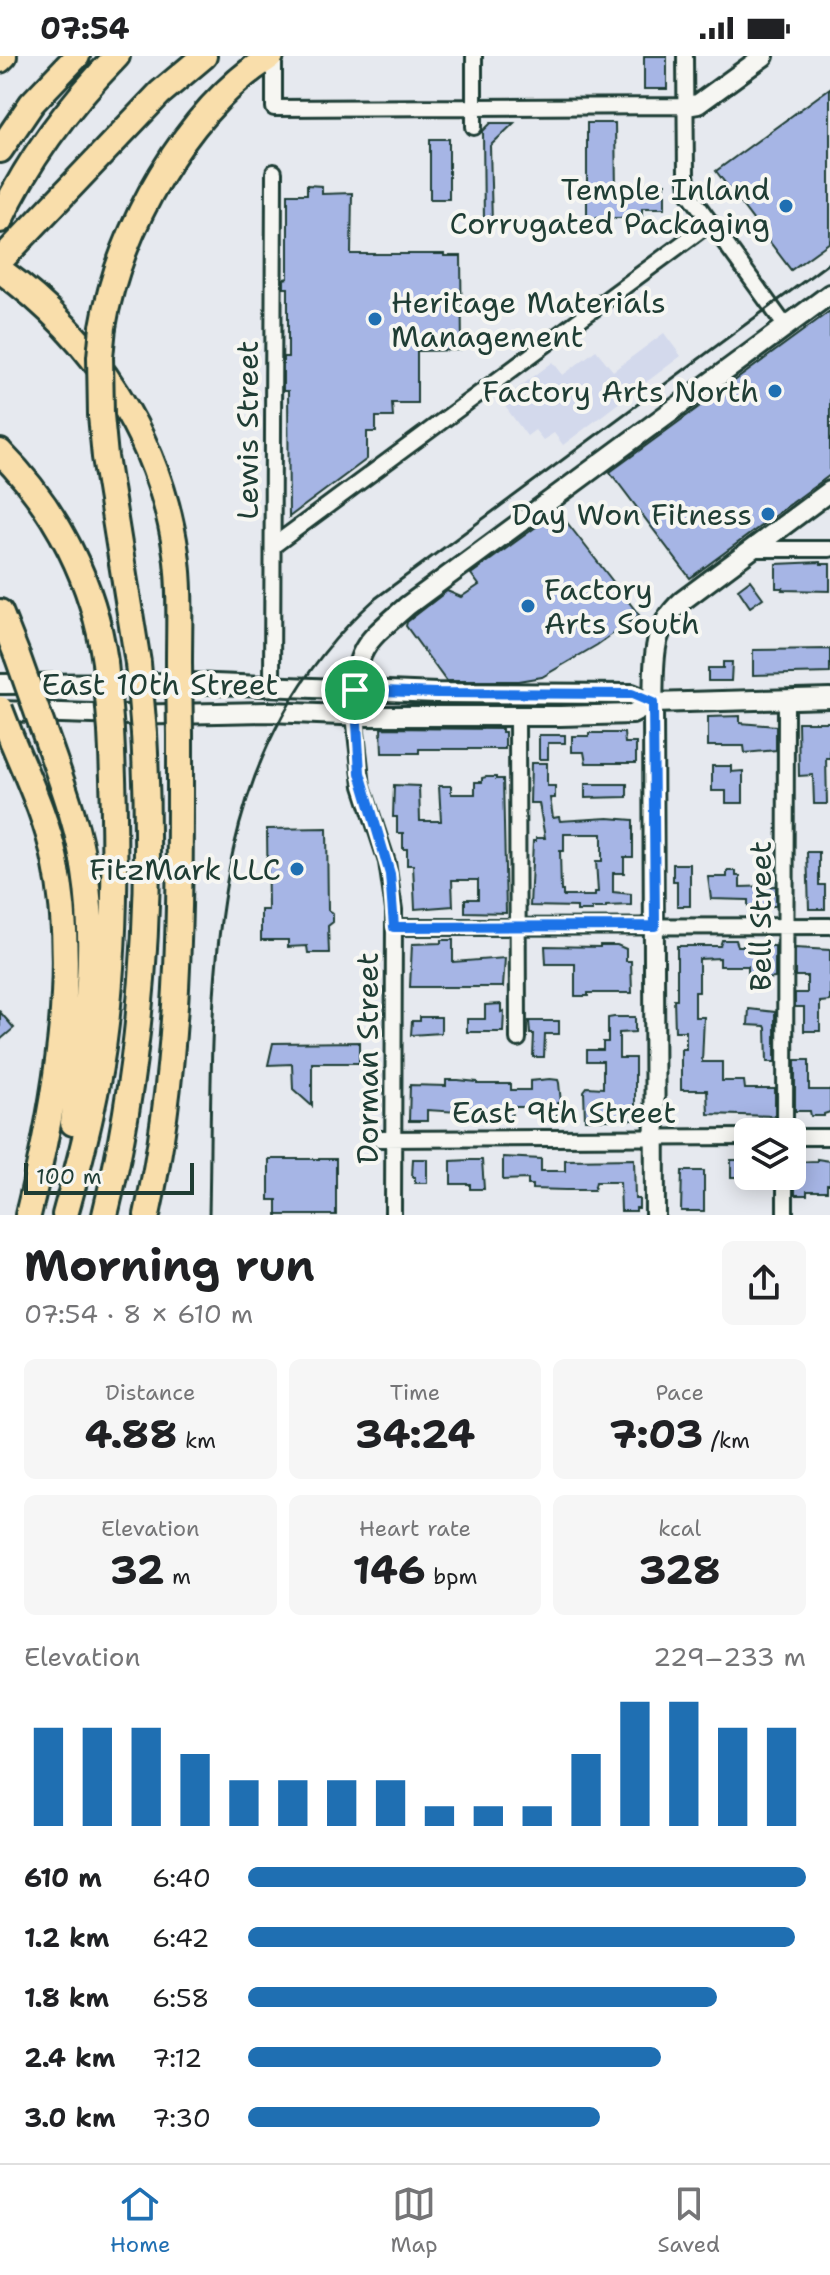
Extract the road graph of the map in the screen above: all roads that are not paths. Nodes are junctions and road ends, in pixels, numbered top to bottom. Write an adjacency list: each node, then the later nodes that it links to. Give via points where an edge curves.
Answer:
1 (77, 56): 11 (highway, via 32,103)
2 (117, 56): 13 (highway, via 36,153)
3 (204, 56): 15 (highway, via 160,93)
4 (272, 56): 9 (street, via 274,108); 49 (highway, bridge, via 223,95 186,139 136,218 113,276 103,327 101,415 138,663 149,823 144,975 125,1123)
5 (474, 56): 9 (street)
6 (685, 56): 8 (street)
7 (764, 56): 8 (street, via 698,104)
8 (686, 106): 9 (street); 14 (street, via 686,183)
9 (474, 107): 10 (street)
10 (474, 127)
11 (0, 150)
12 (274, 172): 21 (street, Lewis Street)
13 (0, 220)
14 (710, 223): 18 (street); 21 (street)
15 (0, 261)
16 (8, 276): 50 (highway, bridge, via 76,340 128,408 151,458 177,556 177,992 162,1136)
17 (830, 294): 18 (street)
18 (786, 327): 27 (street, via 407,606 364,648 356,665)
19 (0, 452): 48 (highway, bridge, via 35,491 76,562 97,617 111,731 114,878 109,996 93,1102)
20 (830, 491): 22 (street)
21 (273, 546): 26 (street, Lewis Street)
22 (752, 549): 23 (street); 30 (street, via 676,606 663,622)
23 (830, 549)
24 (0, 612): 48 (highway, bridge, via 50,748 82,852 88,895 86,1014)
25 (0, 684): 26 (street, East 10th Street)
26 (272, 687): 27 (street, East 10th Street)
27 (355, 690): 30 (street, East 10th Street, via 632,694); 32 (street)
28 (830, 698): 29 (street, East 10th Street)
29 (786, 699): 30 (street, East 10th Street); 35 (street, Bell Street)
30 (653, 703): 33 (street, East 10th Street, via 632,714); 34 (street)
31 (0, 710): 32 (street, East 10th Street); 47 (highway, bridge, via 55,856 63,911 56,1070)
32 (354, 715): 33 (street, East 10th Street); 37 (street, Dorman Street, via 362,786 390,874)
33 (517, 715): 38 (street)
34 (655, 926): 35 (street); 38 (street); 45 (street)
35 (786, 926): 36 (street); 40 (street, Bell Street)
36 (830, 926)
37 (394, 927): 38 (street); 44 (street, Dorman Street)
38 (517, 927): 39 (street)
39 (518, 1039)
40 (785, 1118)
41 (734, 1137): 45 (street, East 9th Street)
42 (806, 1137): 43 (street)
43 (830, 1137)
44 (386, 1138): 45 (street, East 9th Street); 51 (street, Dorman Street)
45 (655, 1138): 52 (street)
46 (785, 1190): 53 (street)
47 (28, 1215)
48 (63, 1215)
49 (105, 1215)
50 (147, 1215)
51 (393, 1215)
52 (655, 1215)
53 (785, 1215)

